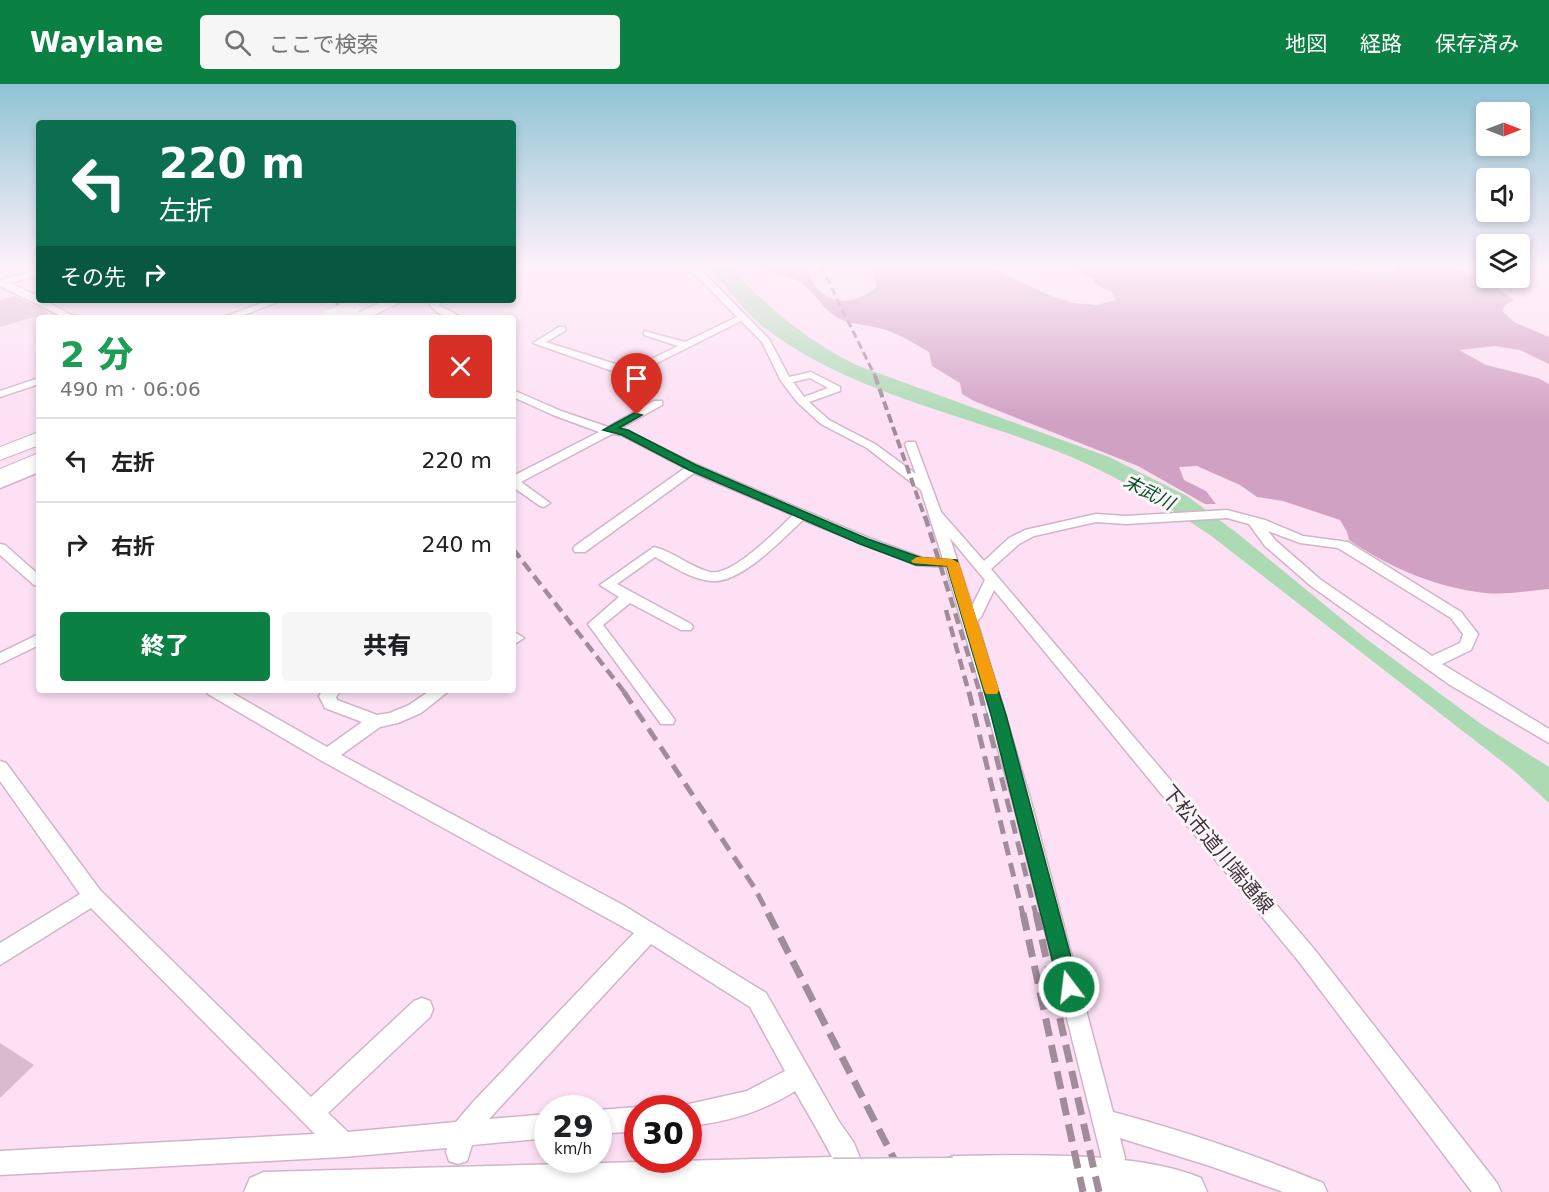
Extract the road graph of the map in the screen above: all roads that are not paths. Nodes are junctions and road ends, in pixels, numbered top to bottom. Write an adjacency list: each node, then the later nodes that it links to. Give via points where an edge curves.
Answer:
1 (741, 318): 4 (street); 5 (street, via 771,348)
2 (562, 329): 4 (street, via 537,343 625,372 633,372)
3 (648, 333): 4 (street)
4 (685, 345)
5 (786, 381): 9 (street); 9 (street, via 811,375 836,389)
6 (36, 382): 7 (street)
7 (0, 394)
8 (516, 394): 11 (street, via 557,414)
9 (802, 401): 24 (street, via 825,422 871,446)
10 (658, 403): 11 (street)
11 (609, 430): 17 (street, via 624,432); 21 (street)
12 (36, 439): 15 (highway)
13 (911, 444): 24 (street)
14 (36, 453): 18 (highway)
15 (0, 454)
16 (36, 460): 20 (highway)
17 (693, 468): 26 (street); 30 (street)
18 (0, 469)
19 (36, 469): 23 (street)
20 (0, 476)
21 (516, 479)
22 (516, 483): 25 (street)
23 (0, 484)
24 (927, 489): 27 (street)
25 (544, 503)
26 (802, 514): 31 (street, via 921,562); 34 (street, via 752,558 723,577 711,577 654,551 607,585)
27 (937, 515): 31 (street); 32 (street, 下松市道川端通線)
28 (1254, 521): 32 (street, via 1227,514 1096,518 1030,533 1014,541); 39 (street, via 1270,543 1316,583); 39 (street, via 1300,538 1344,545 1456,615 1472,634 1466,646)
29 (0, 548): 33 (street)
30 (580, 549)
31 (952, 563): 35 (street)
32 (989, 574): 35 (street, via 990,583); 65 (street, 下松市道川端通線, via 1307,956)
33 (36, 579)
34 (628, 597): 36 (street); 43 (street, via 595,624)
35 (970, 618): 55 (street, via 999,715)
36 (686, 627)
37 (36, 641): 38 (street)
38 (0, 659)
39 (1431, 663): 45 (street)
40 (225, 693): 46 (street)
41 (330, 693): 44 (street, via 327,696 331,704)
42 (438, 693): 44 (street, via 415,709)
43 (667, 720)
44 (376, 721): 46 (street)
45 (1549, 737)
46 (328, 756): 49 (street)
47 (0, 768): 48 (street)
48 (93, 896): 50 (street); 53 (street)
49 (649, 932): 52 (street, via 758,1000); 57 (street, via 481,1110)
50 (0, 955)
51 (422, 1009): 53 (street)
52 (799, 1075): 54 (street, via 764,1098); 61 (street, via 845,1152)
53 (311, 1113): 58 (street)
54 (702, 1113)
55 (1104, 1122): 59 (street); 64 (street, via 1147,1133)
56 (534, 1129): 57 (street)
57 (460, 1143): 58 (street)
58 (344, 1145): 60 (street)
59 (1113, 1158)
60 (0, 1163)
61 (847, 1184): 62 (main road); 63 (main road, bridge, via 953,1176 1049,1175 1133,1181)
62 (264, 1192)
63 (1187, 1192)
64 (1314, 1192)
65 (1488, 1192)

